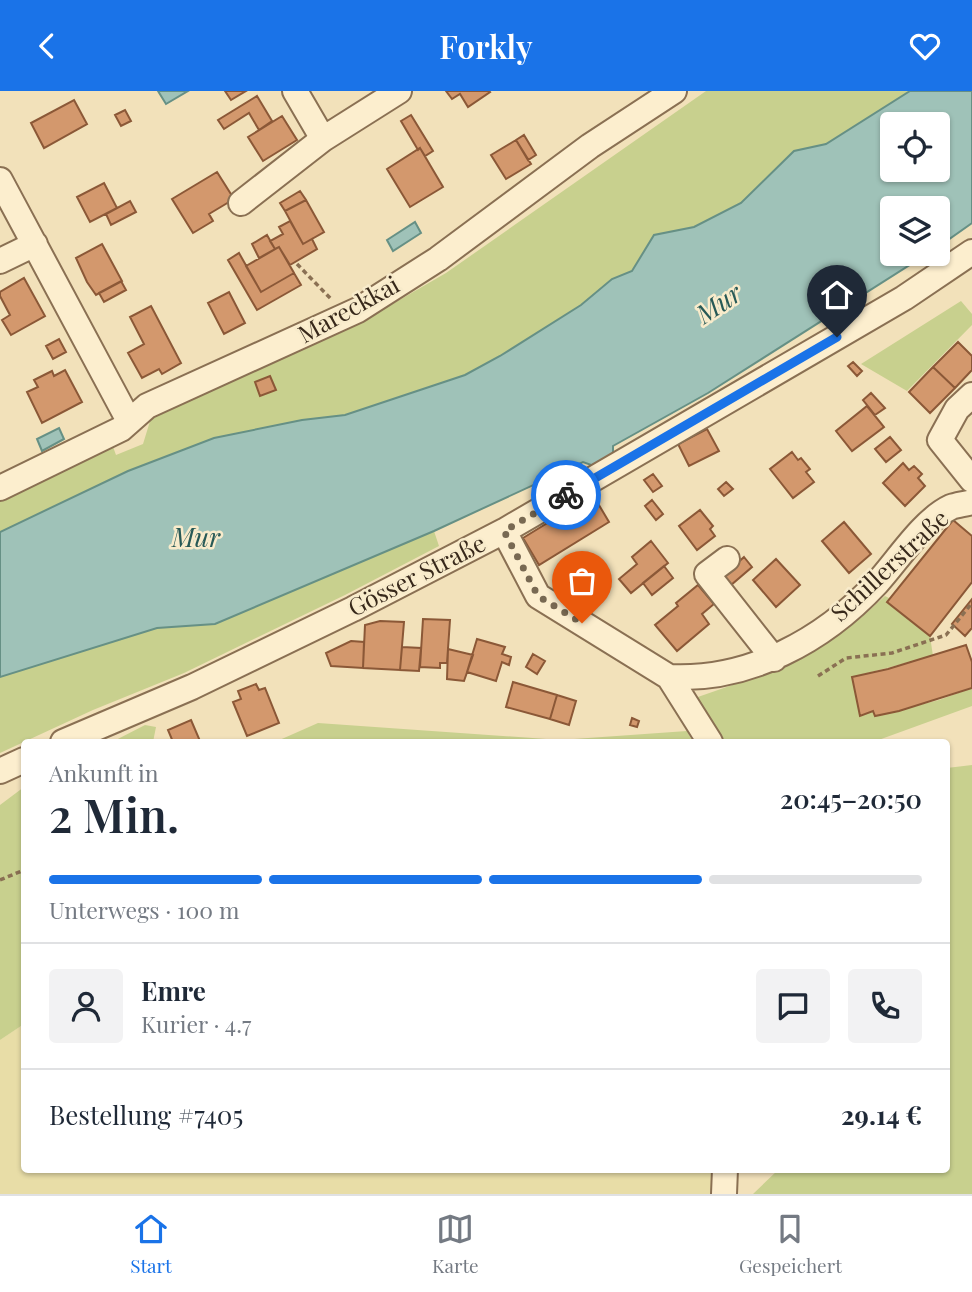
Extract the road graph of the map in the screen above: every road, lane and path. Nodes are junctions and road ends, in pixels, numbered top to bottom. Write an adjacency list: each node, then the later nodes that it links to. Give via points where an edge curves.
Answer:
1 (295, 91): 4 (street)
2 (399, 91): 4 (street)
3 (674, 91): 13 (street, Mareckkai, via 590,146 438,259 358,310 148,406)
4 (323, 139): 6 (street)
5 (0, 180): 7 (street)
6 (241, 203)
7 (34, 244): 9 (street); 13 (street)
8 (972, 252): 17 (street, Gösser Straße, via 904,298)
9 (0, 261)
10 (297, 264): 11 (path)
11 (335, 303)
12 (972, 395): 14 (street, via 957,409 940,440)
13 (129, 421): 15 (street, Mareckkai)
14 (972, 480)
15 (0, 488)
16 (972, 502): 20 (street, Schillerstraße, via 951,507 932,520 874,586 840,616)
17 (504, 531): 22 (street, via 538,596); 23 (street, Gösser Straße, via 192,687)
18 (727, 559): 20 (street, via 707,574)
19 (972, 603): 21 (path, via 946,635 892,653 846,658)
20 (774, 659): 22 (street, Schillerstraße, via 731,672)
21 (818, 676)
22 (669, 677): 24 (street)
23 (70, 739)
24 (708, 739)
25 (21, 761): 26 (street)
26 (0, 771)
27 (21, 871): 28 (path)
28 (0, 880)
29 (725, 1173): 30 (street)
30 (724, 1194)

